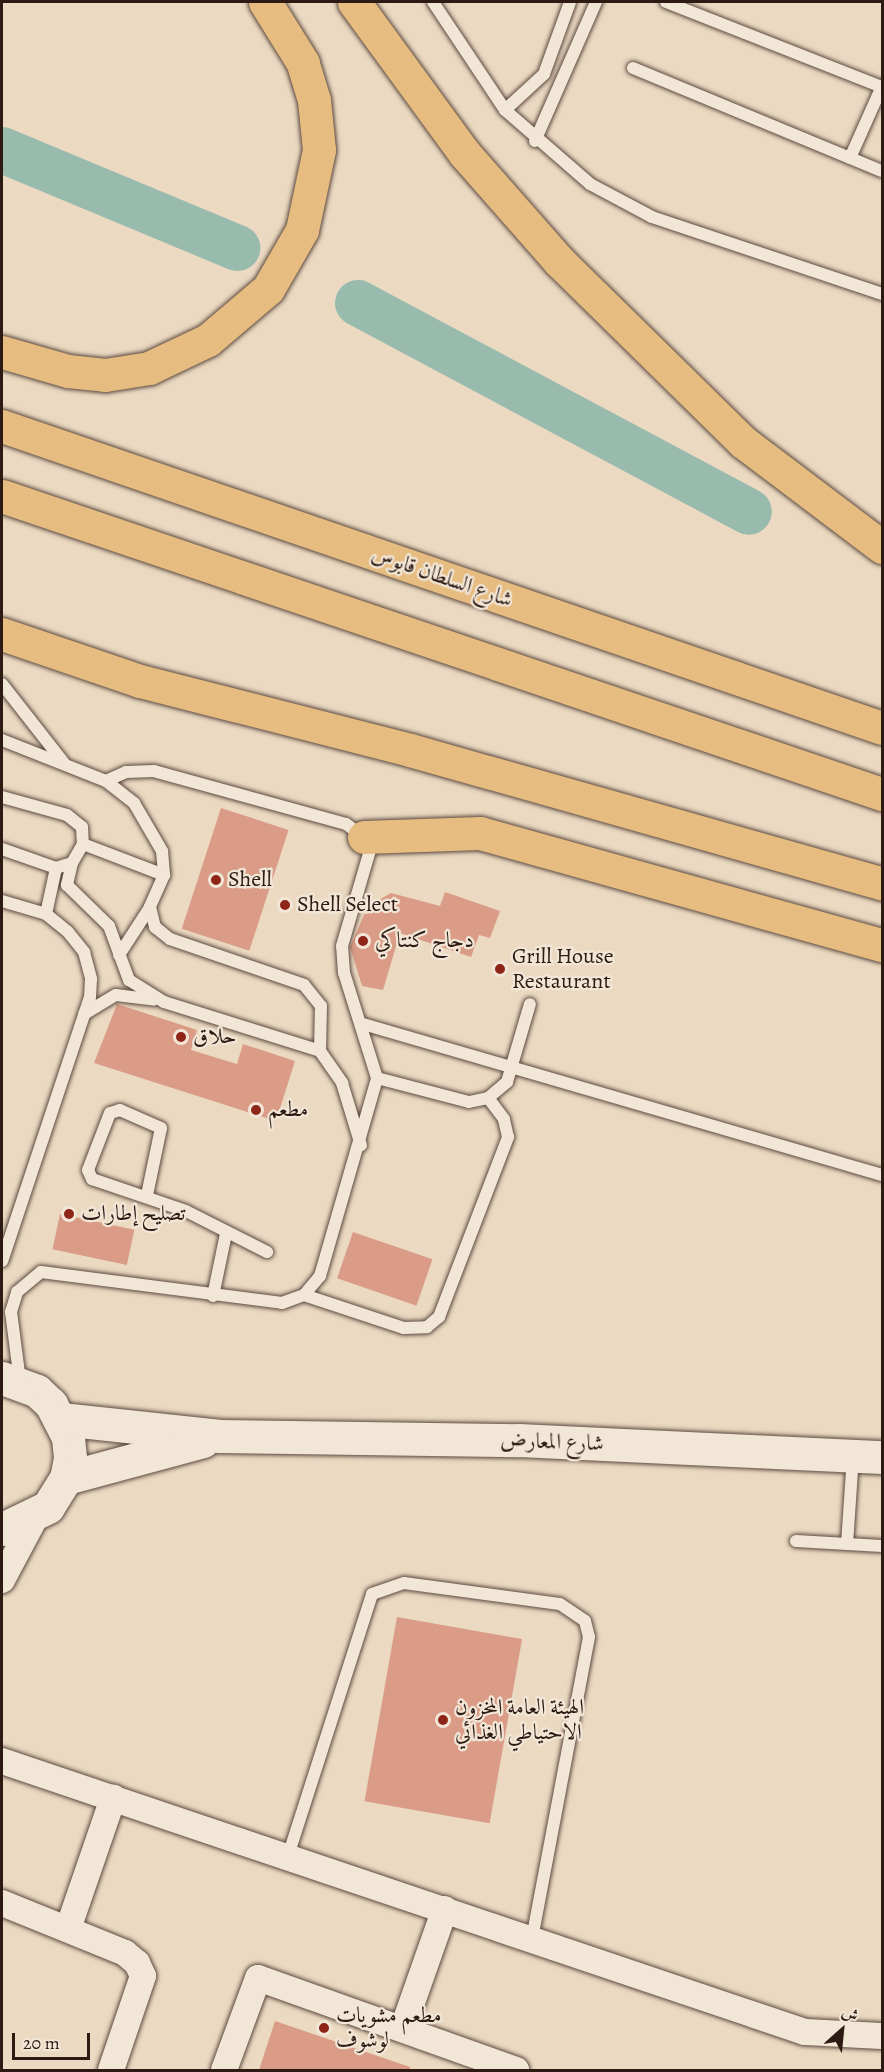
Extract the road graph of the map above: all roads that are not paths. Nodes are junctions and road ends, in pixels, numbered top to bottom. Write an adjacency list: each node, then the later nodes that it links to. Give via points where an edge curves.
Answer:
1 (265, 2): 16 (highway, via 303,63 315,100 315,187 289,257 242,316 182,355 149,368 105,375 68,371)
2 (354, 2): 19 (highway, via 465,154 574,278 743,442)
3 (436, 2): 11 (lane)
4 (570, 2): 7 (lane)
5 (597, 2): 8 (lane)
6 (666, 2): 10 (lane)
7 (553, 58): 8 (lane); 11 (lane, via 534,87)
8 (569, 64): 12 (lane)
9 (633, 68): 13 (lane)
10 (882, 87): 13 (lane)
11 (505, 110): 12 (lane)
12 (534, 141): 15 (lane, via 590,184 652,216)
13 (850, 158): 14 (lane)
14 (882, 171)
15 (882, 294)
16 (2, 352)
17 (2, 426): 24 (highway, شارع السلطان قابوس)
18 (2, 496): 28 (highway)
19 (882, 547)
20 (2, 634): 22 (highway)
21 (2, 649): 22 (highway)
22 (140, 681): 36 (highway, via 741,842)
23 (2, 684): 26 (lane)
24 (882, 728)
25 (2, 741): 26 (lane)
26 (65, 764): 27 (lane)
27 (106, 781): 30 (lane, via 126,772 154,771 346,824); 35 (lane, via 150,824)
28 (882, 794)
29 (2, 797): 31 (lane, via 67,815 82,827)
30 (364, 837): 40 (highway, via 480,833); 45 (lane, via 370,850 342,946 344,973)
31 (83, 844): 33 (lane); 35 (lane)
32 (2, 849): 34 (lane)
33 (72, 863): 34 (lane); 41 (lane, via 67,885 109,926)
34 (56, 868): 39 (lane)
35 (164, 875): 38 (lane)
36 (882, 884)
37 (2, 901): 39 (lane)
38 (150, 906): 41 (lane); 46 (lane, via 155,927 170,939 304,985 323,1013)
39 (46, 914): 44 (lane, via 84,952 91,979)
40 (882, 945)
41 (119, 955): 42 (lane, via 129,980)
42 (164, 1002): 44 (lane, via 116,995); 46 (lane)
43 (530, 1004): 47 (lane)
44 (84, 1014): 55 (lane)
45 (363, 1024): 47 (lane); 48 (lane)
46 (320, 1051): 50 (lane, via 342,1083)
47 (511, 1068): 49 (lane, via 507,1082); 51 (lane)
48 (377, 1078): 49 (lane, via 469,1102); 50 (lane)
49 (488, 1098): 56 (lane, via 504,1119 508,1137 439,1317 427,1327 404,1328)
50 (362, 1146): 56 (lane, via 320,1276)
51 (882, 1174)
52 (147, 1195): 52 (lane, via 161,1128 120,1110 110,1113 88,1170 101,1183); 53 (lane)
53 (226, 1234): 54 (lane); 57 (lane)
54 (267, 1252)
55 (2, 1260)
56 (304, 1294): 57 (lane, via 282,1303)
57 (213, 1296): 58 (lane, via 41,1272 17,1292 11,1312)
58 (11, 1380): 59 (main road, via 44,1397)
59 (61, 1419): 60 (main road, شارع المعارض); 62 (main road, via 69,1448)
60 (220, 1436): 61 (main road, شارع المعارض, via 519,1440); 62 (main road, شارع المعارض)
61 (868, 1456): 66 (lane)
62 (66, 1478): 63 (main road)
63 (35, 1518): 64 (main road); 68 (street)
64 (2, 1529)
65 (796, 1541): 66 (lane)
66 (847, 1544): 67 (lane)
67 (882, 1546)
68 (2, 1580)
69 (2, 1761): 70 (street)
70 (113, 1798): 71 (street); 74 (street)
71 (288, 1856): 73 (street); 75 (lane, via 372,1594 404,1583 560,1604 585,1621 589,1637)
72 (2, 1903): 74 (street)
73 (445, 1909): 75 (street); 76 (street)
74 (68, 1929): 78 (street, via 124,1953 142,1976)
75 (532, 1939): 77 (street, via 805,2032)
76 (403, 2028): 79 (street, via 258,1978); 80 (street)
77 (882, 2036)
78 (111, 2070)
79 (224, 2070)
80 (516, 2070)

